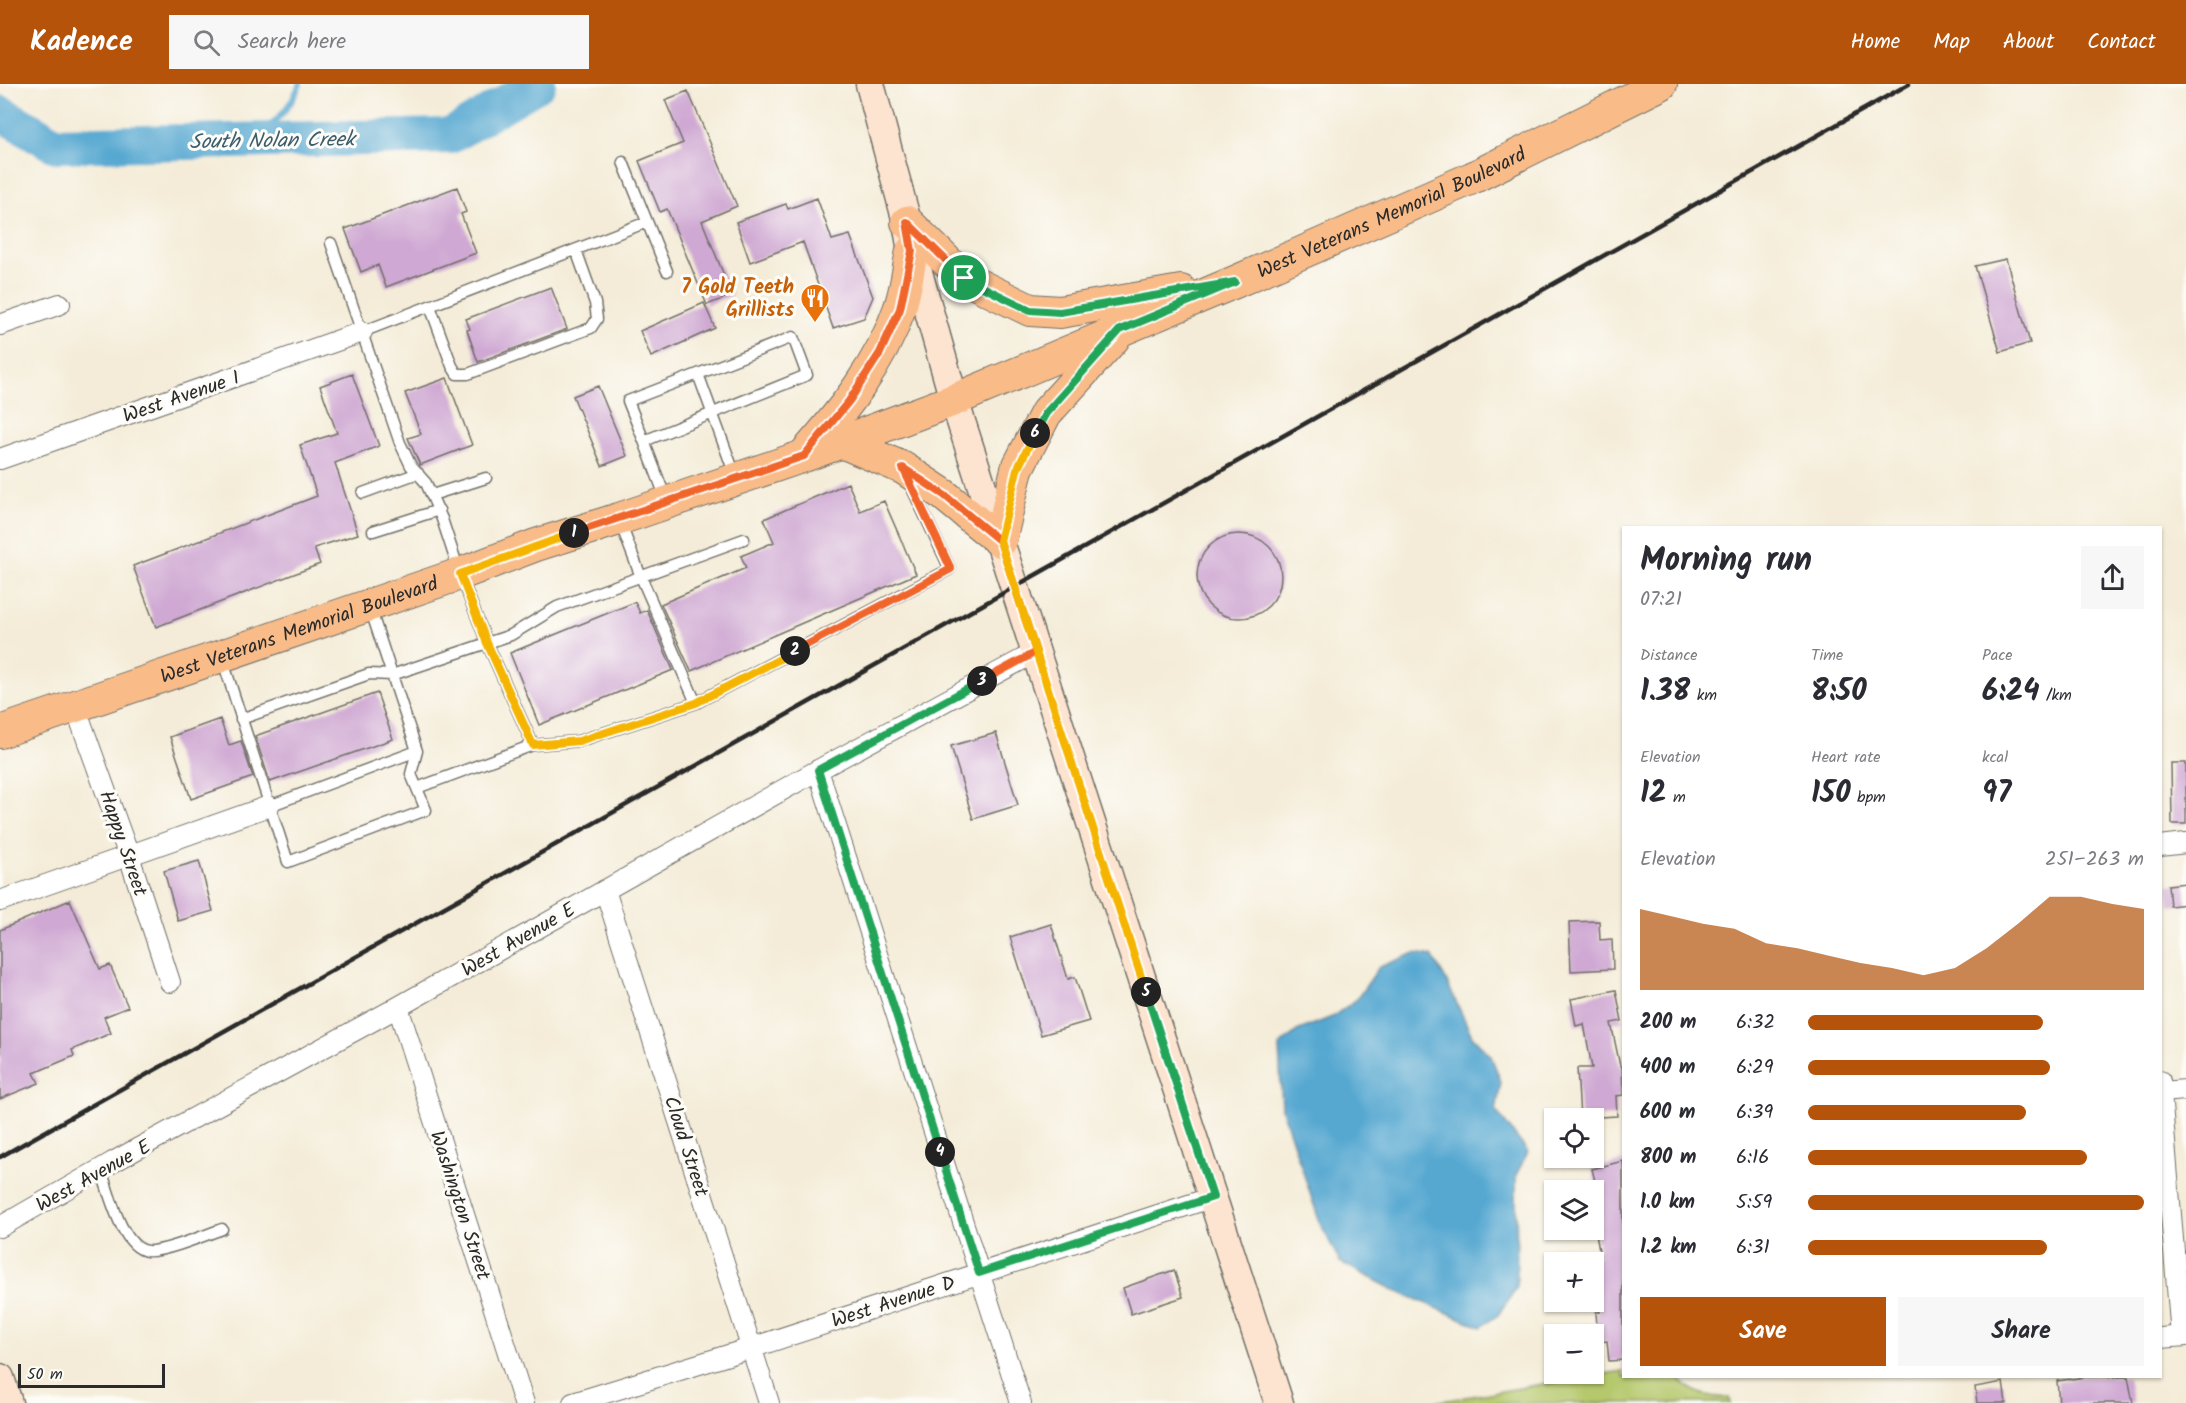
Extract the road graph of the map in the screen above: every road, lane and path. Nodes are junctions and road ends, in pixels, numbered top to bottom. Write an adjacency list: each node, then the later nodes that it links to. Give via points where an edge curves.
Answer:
1 (870, 84): 5 (main road)
2 (1661, 84): 9 (main road, West Veterans Memorial Boulevard, via 1472,178)
3 (623, 162): 4 (lane)
4 (647, 222): 7 (lane); 8 (lane)
5 (910, 237): 9 (main road, via 964,278 1030,310 1060,312); 16 (main road); 20 (main road, via 900,309 880,353 849,401)
6 (331, 243): 14 (lane)
7 (576, 250): 11 (lane); 11 (lane, via 595,303 597,319 591,328 468,374 457,374)
8 (667, 271)
9 (1235, 282): 13 (main road, West Veterans Memorial Boulevard)
10 (60, 304): 12 (street)
11 (430, 306): 14 (lane)
12 (0, 325)
13 (1120, 330): 16 (main road, West Veterans Memorial Boulevard); 33 (main road, via 1046,413 1017,470)
14 (362, 332): 21 (street, West Avenue I); 23 (lane, via 400,443)
15 (698, 374): 17 (lane); 17 (lane, via 793,337 807,375); 18 (lane, via 628,401)
16 (954, 400): 19 (main road, West Veterans Memorial Boulevard); 33 (main road)
17 (713, 413): 18 (lane); 25 (lane)
18 (644, 441): 28 (lane)
19 (842, 442): 20 (main road, West Veterans Memorial Boulevard); 22 (main road)
20 (804, 456): 25 (main road, West Veterans Memorial Boulevard)
21 (0, 459)
22 (903, 468): 33 (main road, via 944,495); 41 (lane, via 951,569)
23 (418, 473): 26 (lane); 27 (lane)
24 (486, 478): 27 (lane)
25 (736, 478): 28 (main road, West Veterans Memorial Boulevard)
26 (363, 493)
27 (432, 495): 29 (lane)
28 (667, 503): 30 (main road, West Veterans Memorial Boulevard)
29 (439, 510): 31 (lane); 34 (lane)
30 (619, 519): 34 (main road, West Veterans Memorial Boulevard); 35 (lane)
31 (373, 531)
32 (744, 539): 35 (lane)
33 (1000, 541): 38 (main road)
34 (460, 574): 36 (main road, West Veterans Memorial Boulevard); 37 (lane)
35 (641, 576): 37 (lane, via 557,607); 41 (lane)
36 (369, 605): 39 (main road, West Veterans Memorial Boulevard); 40 (lane)
37 (487, 643): 40 (lane); 45 (lane)
38 (1036, 652): 47 (street, West Avenue E); 61 (main road)
39 (221, 656): 42 (main road, West Veterans Memorial Boulevard); 43 (lane)
40 (392, 675): 43 (lane, via 369,674); 46 (lane)
41 (696, 703): 45 (lane, via 579,741)
42 (75, 706): 44 (main road, West Veterans Memorial Boulevard); 52 (street, Happy Street)
43 (241, 719): 49 (lane)
44 (0, 732)
45 (533, 745): 48 (lane)
46 (417, 751): 48 (lane, via 411,774); 49 (lane)
47 (818, 770): 53 (street, West Avenue E); 64 (street)
48 (417, 788): 49 (lane, via 426,810 288,862)
49 (269, 806): 52 (street)
50 (2186, 843): 51 (street)
51 (2162, 846)
52 (129, 856): 54 (street); 55 (street, Happy Street)
53 (605, 890): 56 (street, West Avenue E); 67 (street, Cloud Street)
54 (0, 901)
55 (170, 982)
56 (398, 1008): 60 (street, West Avenue E); 70 (street, Washington Street)
57 (2162, 1088): 58 (street)
58 (2186, 1090)
59 (2162, 1110): 65 (street)
60 (101, 1170): 62 (street, West Avenue E); 63 (lane, via 132,1245 147,1251)
61 (1213, 1197): 64 (street, West Avenue D); 74 (main road)
62 (0, 1227)
63 (222, 1229)
64 (979, 1273): 67 (street, West Avenue D); 73 (street)
65 (2183, 1336): 66 (street)
66 (2162, 1338)
67 (751, 1348): 71 (street, West Avenue D); 72 (street, Cloud Street)
68 (0, 1377): 69 (main road)
69 (8, 1403)
70 (524, 1403)
71 (573, 1403)
72 (769, 1403)
73 (1021, 1403)
74 (1279, 1403)

